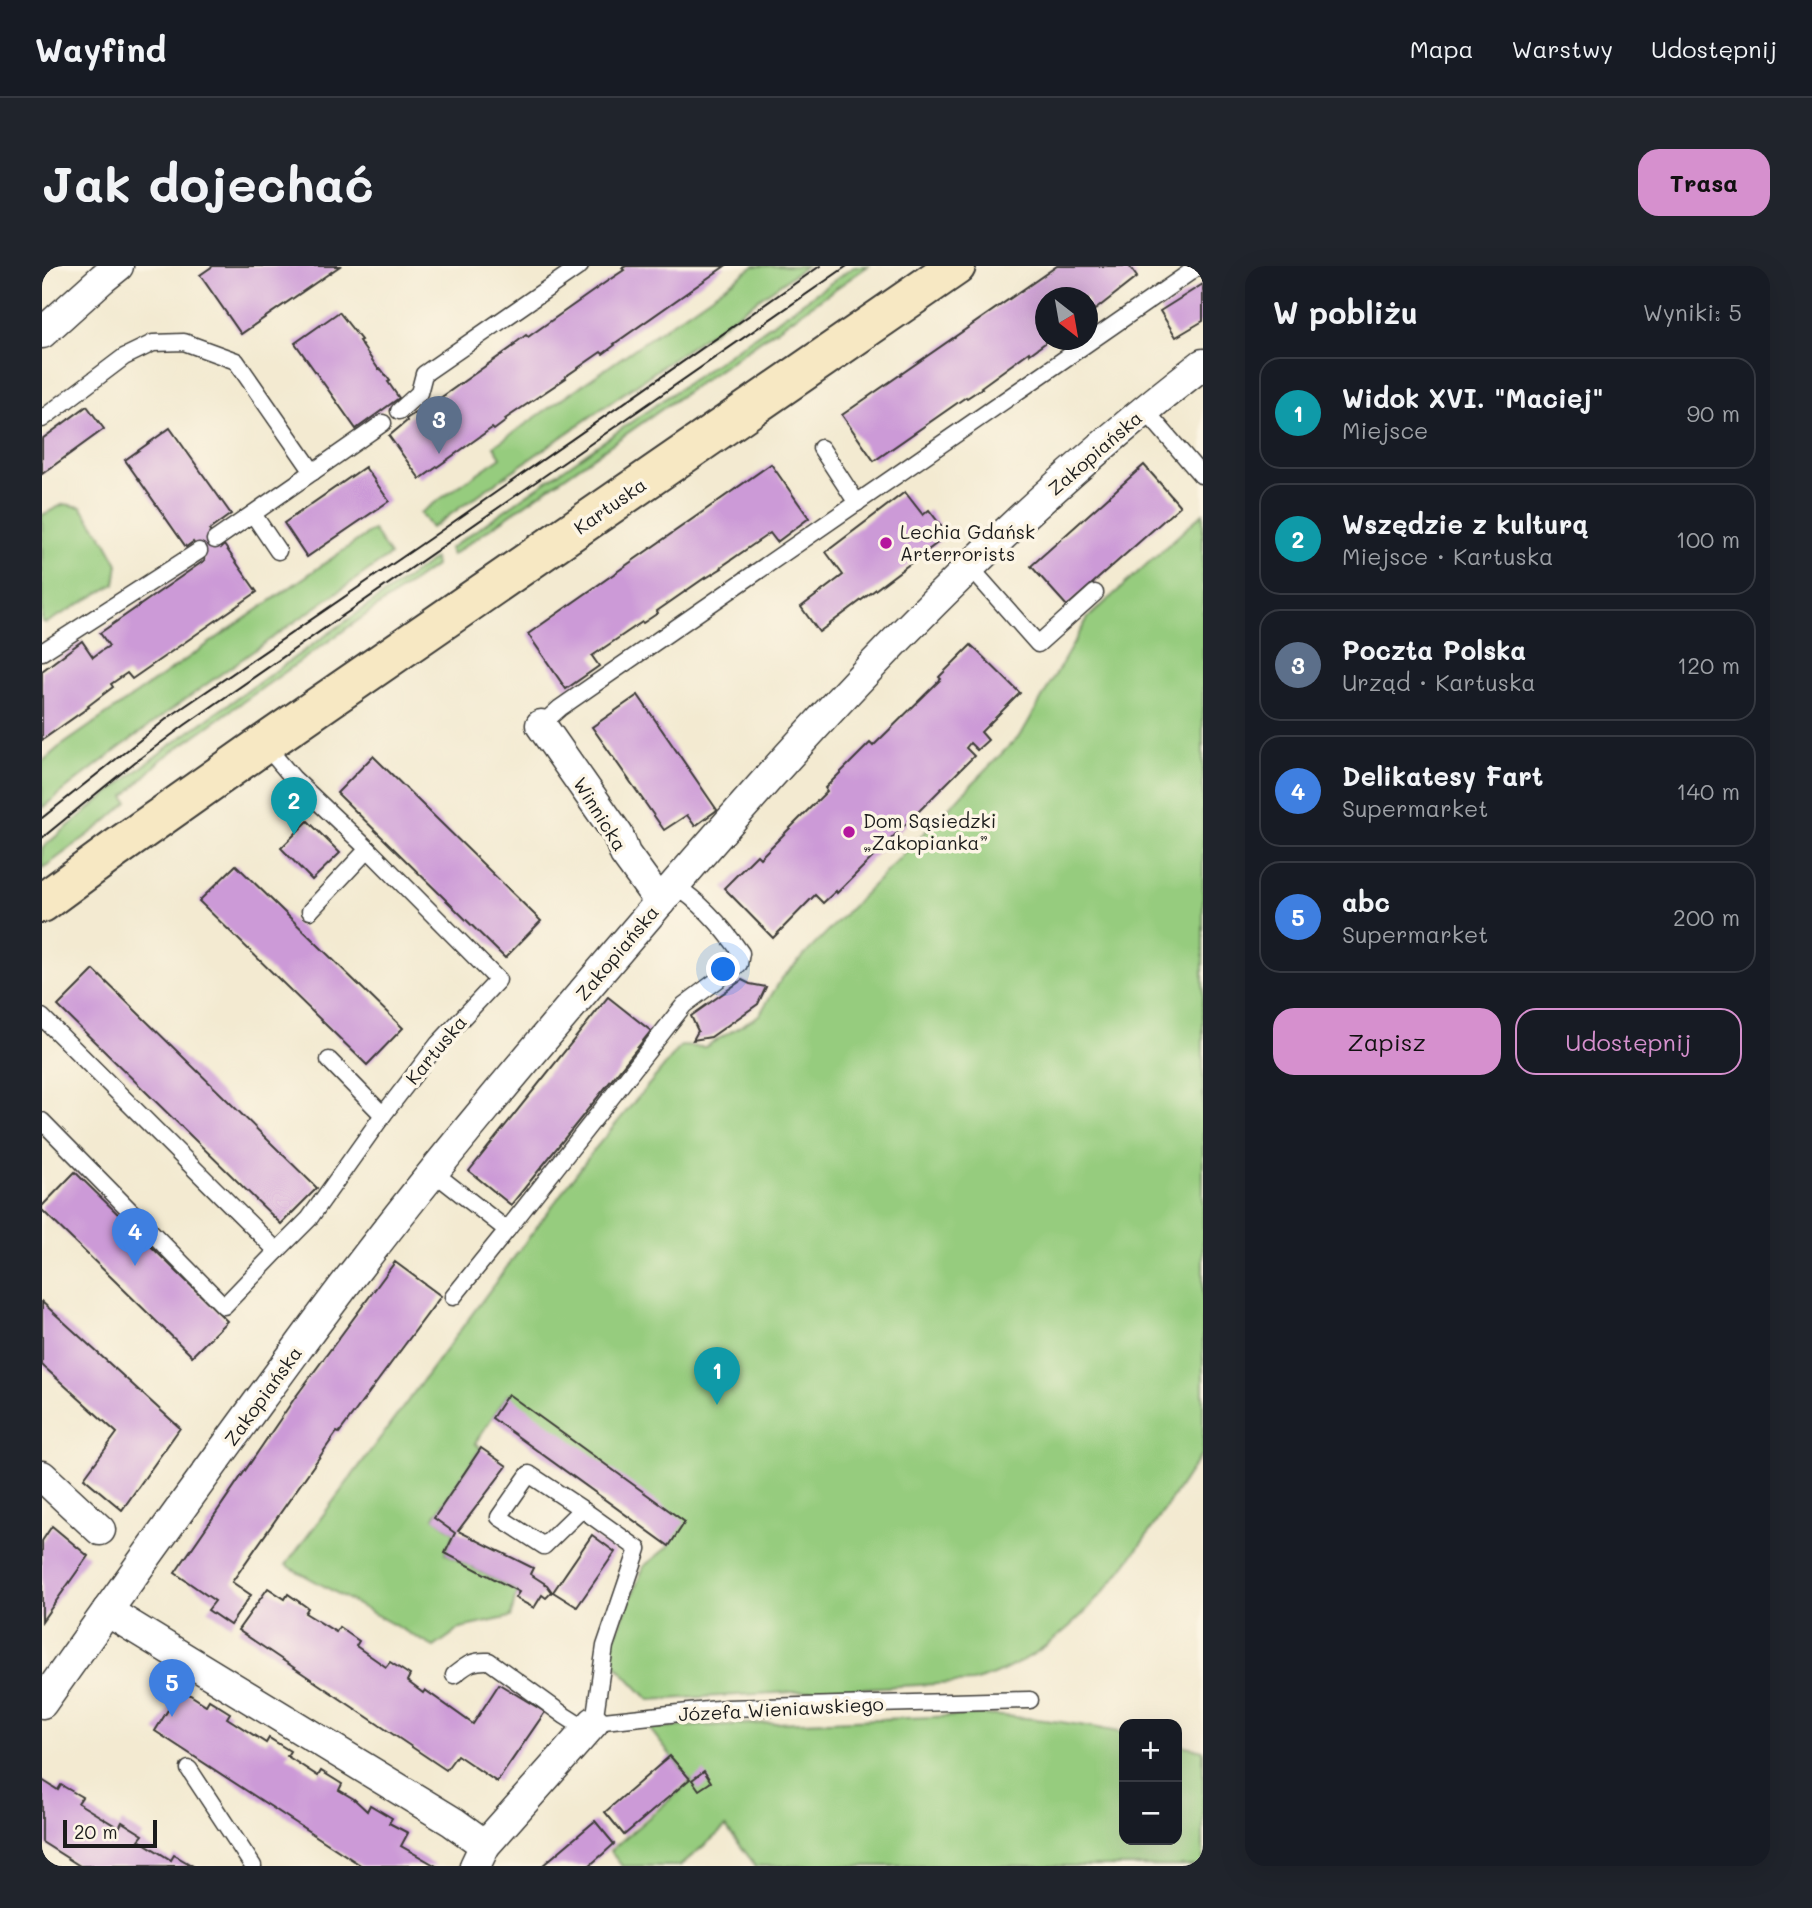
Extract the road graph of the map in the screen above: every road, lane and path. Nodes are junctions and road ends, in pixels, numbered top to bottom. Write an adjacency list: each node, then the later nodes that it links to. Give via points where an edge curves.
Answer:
1 (118, 266): 5 (street)
2 (580, 266): 8 (lane, via 424,374 419,393)
3 (956, 266): 23 (main road, Kartuska)
4 (1196, 267): 14 (lane)
5 (42, 333)
6 (1203, 364): 7 (street, Zakopiańska)
7 (1145, 410): 13 (lane); 19 (street, Zakopiańska)
8 (399, 411)
9 (42, 419): 12 (lane, via 124,357 153,343 184,342 236,360)
10 (383, 423): 12 (lane)
11 (821, 449): 14 (lane)
12 (313, 472): 15 (lane)
13 (1201, 475)
14 (857, 503): 22 (lane)
15 (253, 514): 16 (lane); 18 (lane)
16 (215, 540)
17 (199, 551): 21 (lane)
18 (278, 551)
19 (969, 566): 20 (lane, via 1038,644); 25 (street, Zakopiańska, via 841,697)
20 (1096, 593)
21 (42, 652)
22 (541, 725): 25 (street, Winnicka, via 618,835 625,855)
23 (264, 744): 24 (lane, Kartuska); 26 (main road, Kartuska)
24 (368, 849): 27 (lane); 30 (lane, Kartuska, via 498,980 438,1044)
25 (667, 894): 32 (street, Zakopiańska); 33 (lane, via 688,895 728,934 741,953 739,964 684,1005)
26 (42, 903)
27 (310, 911)
28 (42, 1017): 34 (lane)
29 (328, 1060): 30 (lane)
30 (383, 1115): 34 (lane, Kartuska, via 310,1219)
31 (43, 1125): 34 (lane, Kartuska, via 224,1307)
32 (433, 1172): 33 (lane); 39 (street, Zakopiańska)
33 (507, 1230): 35 (lane)
34 (277, 1251)
35 (453, 1297)
36 (42, 1476): 38 (street)
37 (582, 1509): 37 (lane, via 544,1546 499,1517 529,1474); 43 (lane, via 638,1549 605,1646)
38 (100, 1530)
39 (107, 1611): 42 (street, Zakopiańska); 45 (street, via 453,1822)
40 (454, 1675): 43 (lane, via 468,1664 489,1661 565,1716)
41 (1030, 1700): 43 (lane, Józefa Wieniawskiego, via 727,1708)
42 (42, 1703)
43 (590, 1726): 45 (street)
44 (188, 1769): 46 (lane)
45 (480, 1855)
46 (253, 1866)

